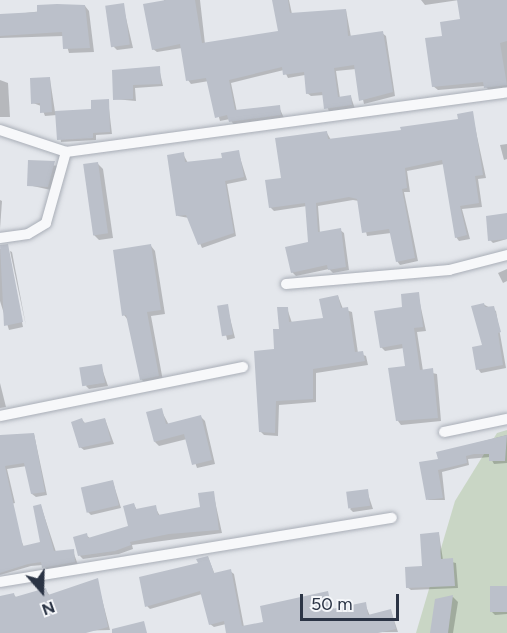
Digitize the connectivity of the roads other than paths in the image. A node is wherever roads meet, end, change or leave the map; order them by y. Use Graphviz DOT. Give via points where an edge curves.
graph roads {
  1 [pos="507,92"];
  2 [pos="0,130"];
  3 [pos="66,152"];
  4 [pos="0,238"];
  5 [pos="507,255"];
  6 [pos="286,284"];
  7 [pos="243,367"];
  8 [pos="0,416"];
  9 [pos="507,418"];
  10 [pos="444,432"];
  11 [pos="392,518"];
  12 [pos="0,582"];
  1 -- 3 [label="street"];
  2 -- 3 [label="street"];
  3 -- 4 [label="street" via="46,224 28,234"];
  5 -- 6 [label="street" via="448,270"];
  7 -- 8 [label="street"];
  9 -- 10 [label="street"];
  11 -- 12 [label="street"];
}
